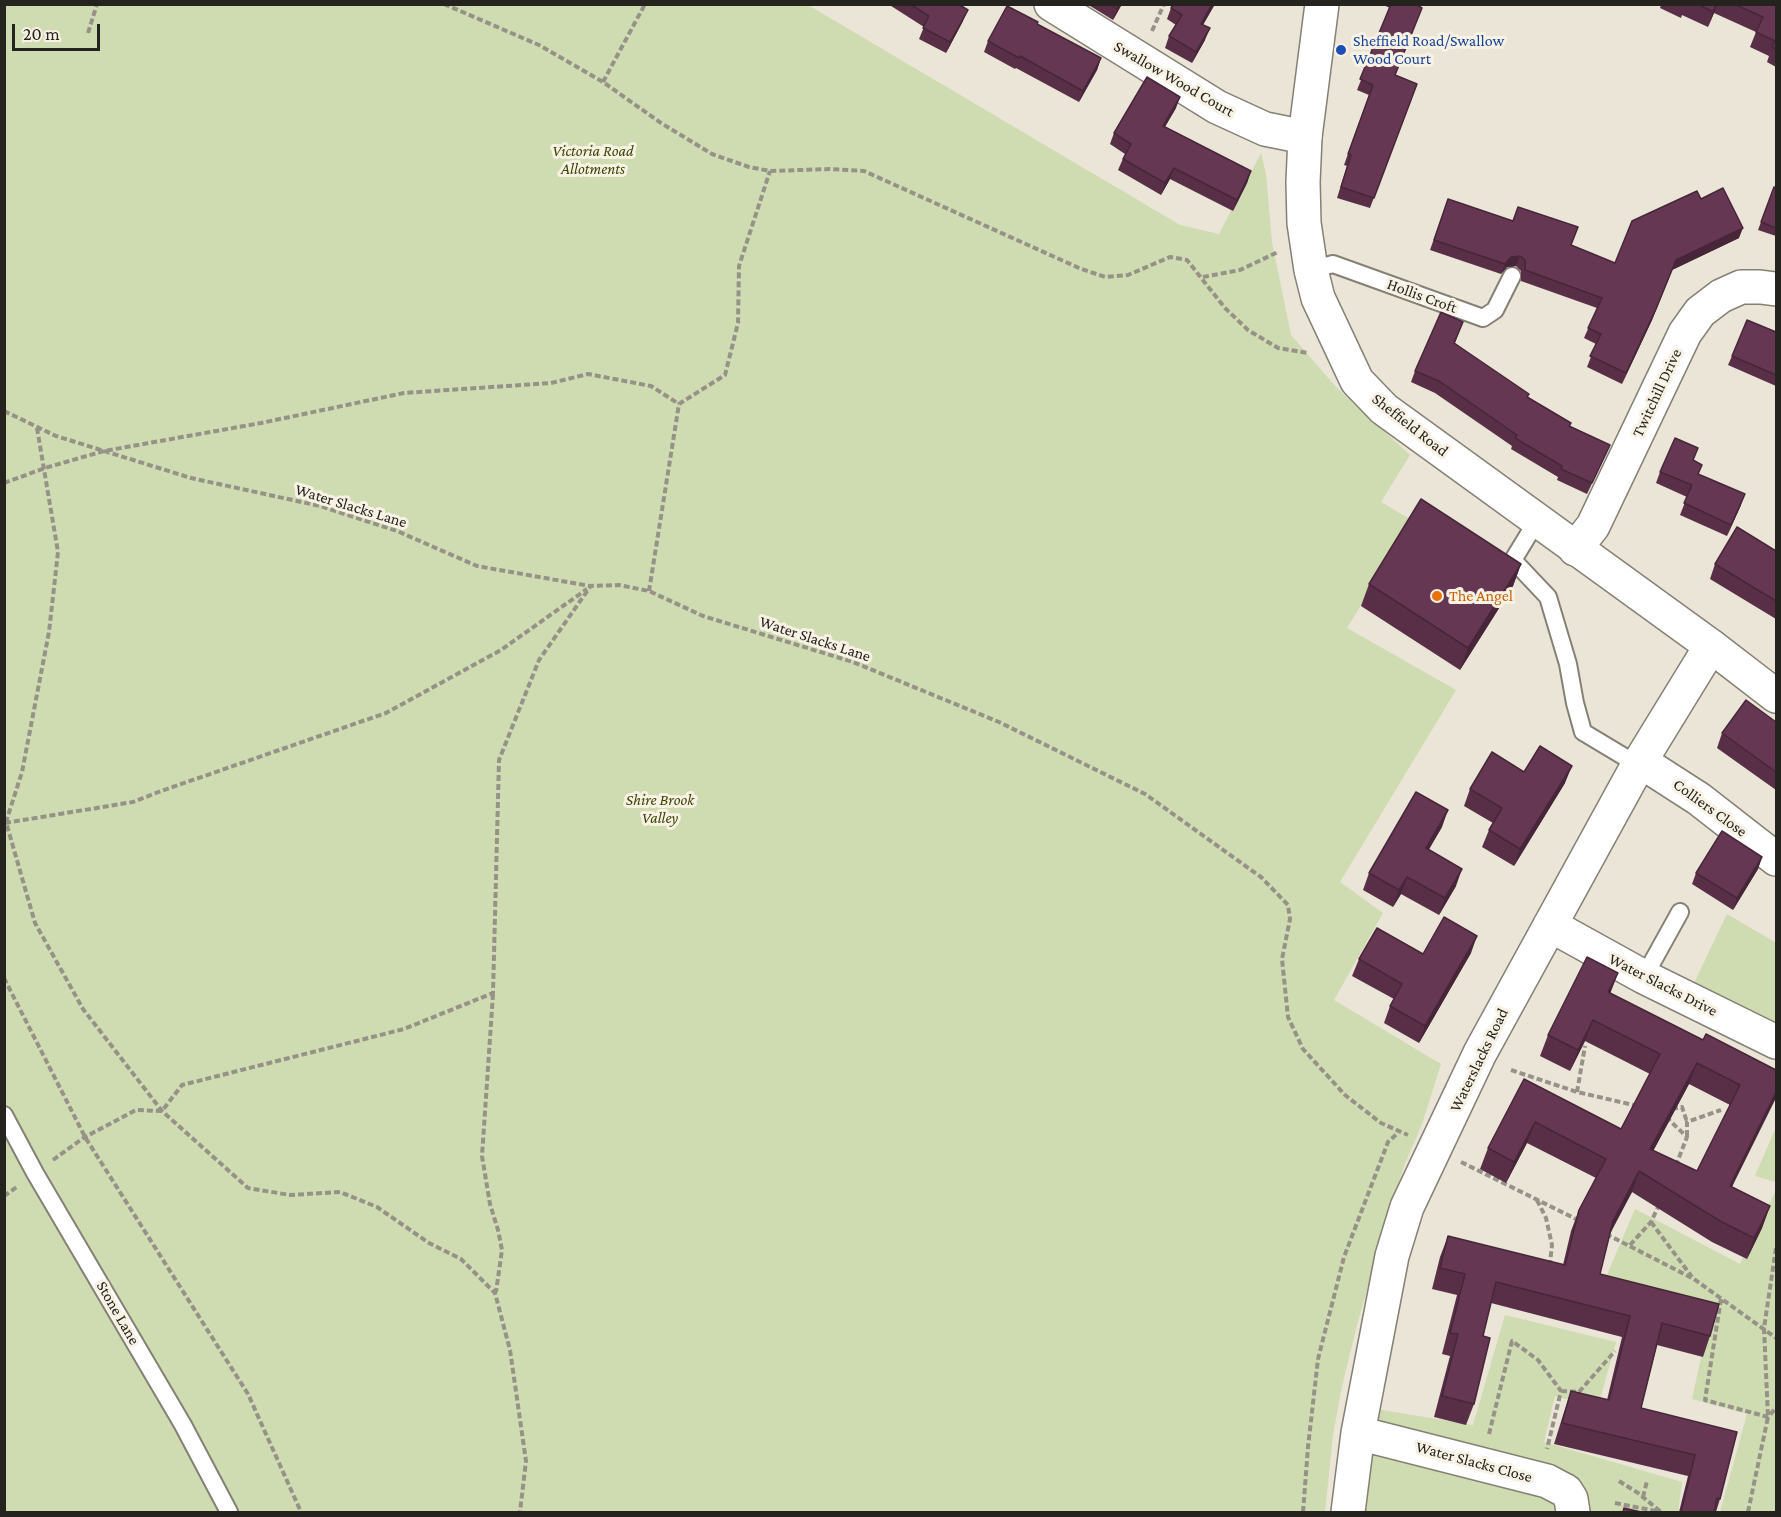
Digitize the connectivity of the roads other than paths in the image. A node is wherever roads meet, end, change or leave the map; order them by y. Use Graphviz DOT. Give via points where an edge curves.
graph roads {
  1 [pos="1051,4"];
  2 [pos="1322,4"];
  3 [pos="1305,137"];
  4 [pos="1311,270"];
  5 [pos="1512,276"];
  6 [pos="1776,289"];
  7 [pos="1538,519"];
  8 [pos="1575,549"];
  9 [pos="1711,646"];
  10 [pos="1776,696"];
  11 [pos="1639,763"];
  12 [pos="1776,859"];
  13 [pos="1680,912"];
  14 [pos="1550,925"];
  15 [pos="1644,976"];
  16 [pos="1776,1042"];
  17 [pos="4,1115"];
  18 [pos="1359,1433"];
  19 [pos="229,1512"];
  20 [pos="1348,1512"];
  21 [pos="1574,1512"];
  1 -- 3 [label="street, Swallow Wood Court" via="1217,107 1265,129"];
  2 -- 3 [label="street, Sheffield Road"];
  3 -- 4 [label="street, Sheffield Road" via="1304,223"];
  4 -- 5 [label="lane, Hollis Croft" via="1333,264 1483,318 1495,310"];
  4 -- 7 [label="street, Sheffield Road" via="1318,298 1357,381 1384,409"];
  6 -- 8 [label="street, Twitchill Drive" via="1742,287 1720,296 1700,312 1685,333 1593,526"];
  7 -- 8 [label="street, Sheffield Road"];
  7 -- 11 [label="lane" via="1513,560 1548,597 1583,732"];
  8 -- 9 [label="street, Sheffield Road"];
  9 -- 10 [label="street, Sheffield Road"];
  9 -- 11 [label="street, Waterslacks Road"];
  11 -- 12 [label="street, Colliers Close" via="1699,799"];
  11 -- 14 [label="street, Waterslacks Road"];
  13 -- 15 [label="lane"];
  14 -- 15 [label="street, Water Slacks Drive"];
  14 -- 18 [label="street, Waterslacks Road" via="1480,1053 1407,1207 1392,1256"];
  15 -- 16 [label="street, Water Slacks Drive"];
  17 -- 19 [label="lane, Stone Lane"];
  18 -- 20 [label="street, Waterslacks Road"];
  18 -- 21 [label="street, Water Slacks Close" via="1547,1481 1566,1491"];
}
